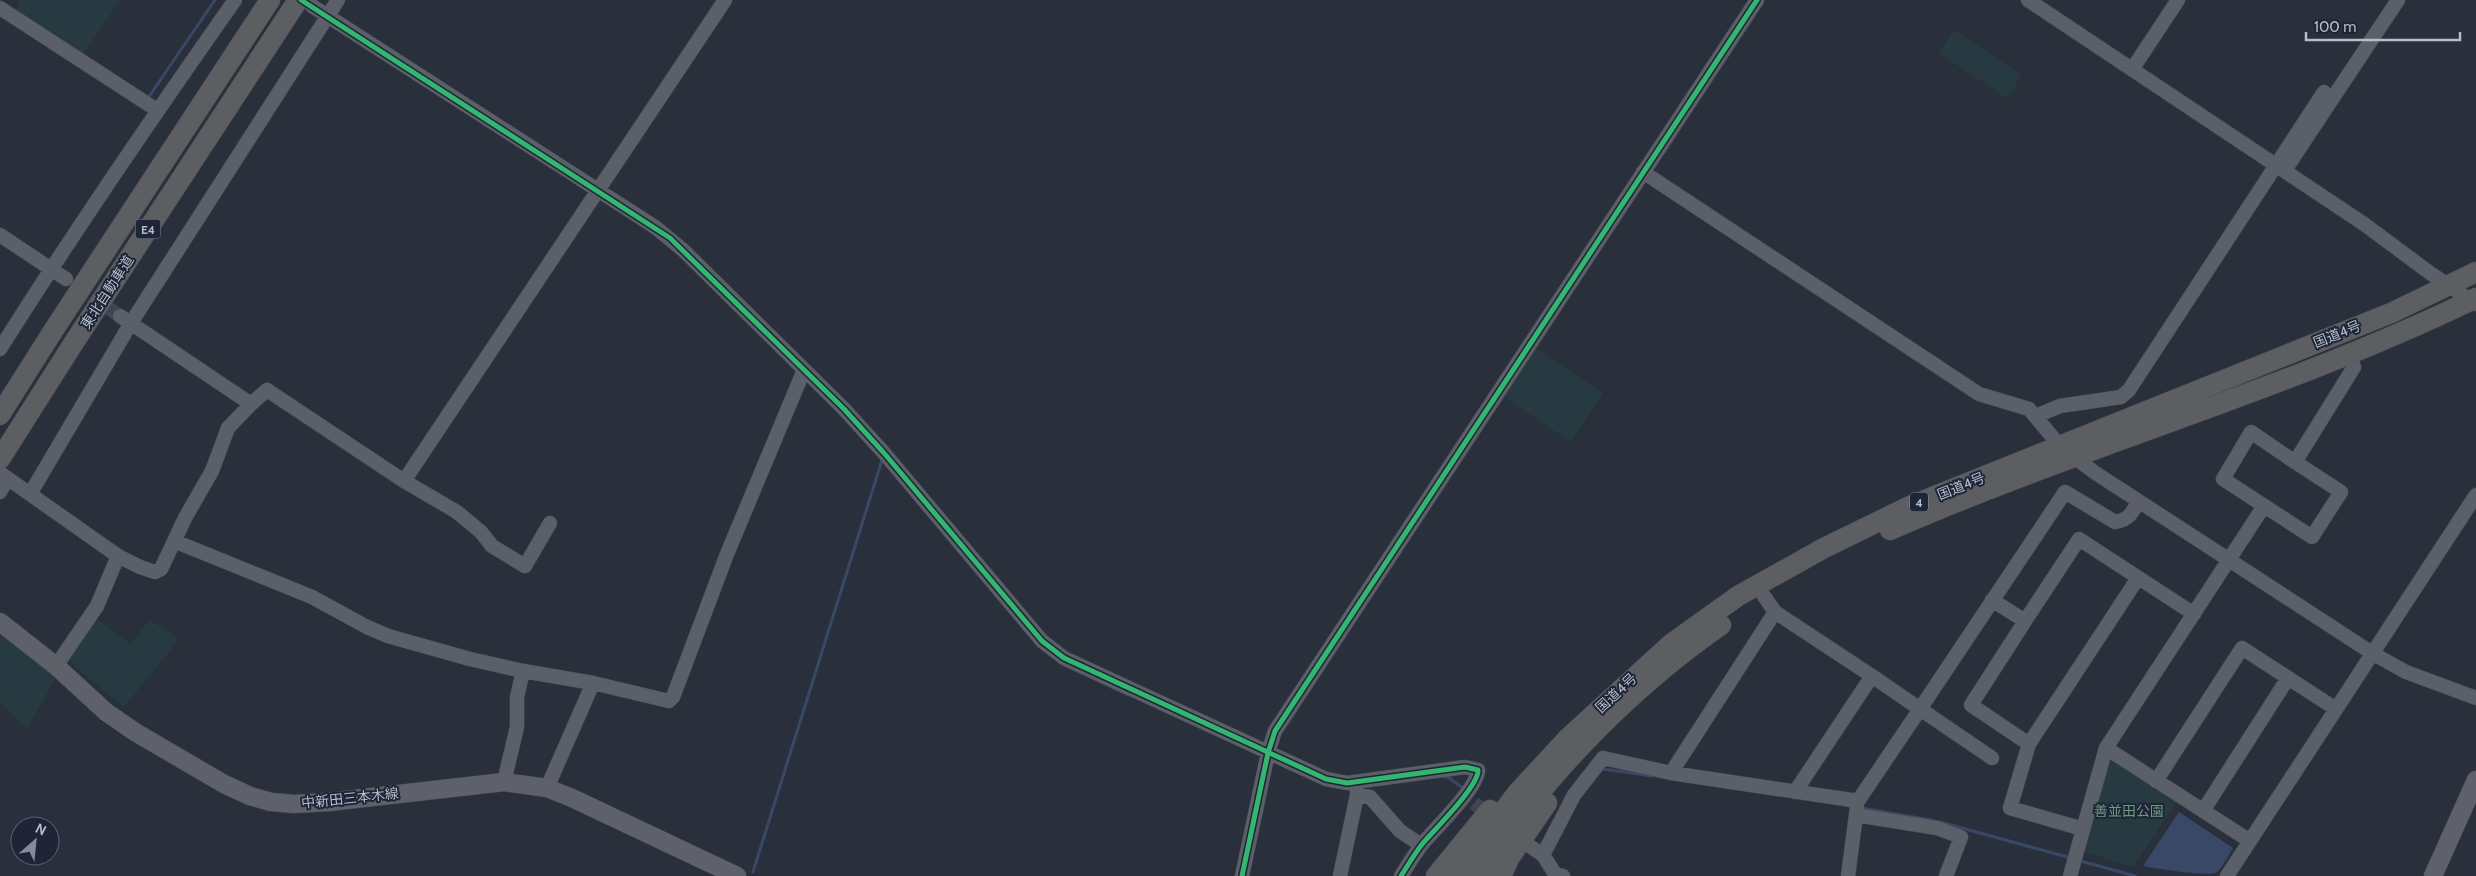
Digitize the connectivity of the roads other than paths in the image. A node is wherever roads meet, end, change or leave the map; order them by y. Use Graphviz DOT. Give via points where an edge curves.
graph roads {
  1 [pos="235,0"];
  2 [pos="270,0"];
  3 [pos="338,0"];
  4 [pos="724,0"];
  5 [pos="1757,0"];
  6 [pos="2028,0"];
  7 [pos="2178,0"];
  8 [pos="2398,0"];
  9 [pos="305,3"];
  10 [pos="0,8"];
  11 [pos="328,15"];
  12 [pos="2133,68"];
  13 [pos="2324,92"];
  14 [pos="157,110"];
  15 [pos="2281,168"];
  16 [pos="1643,172"];
  17 [pos="596,193"];
  18 [pos="0,235"];
  19 [pos="50,269"];
  20 [pos="2476,272"];
  21 [pos="66,279"];
  22 [pos="2450,286"];
  23 [pos="2475,301"];
  24 [pos="126,320"];
  25 [pos="0,349"];
  26 [pos="2349,354"];
  27 [pos="802,373"];
  28 [pos="251,404"];
  29 [pos="0,415"];
  30 [pos="2036,416"];
  31 [pos="2060,446"];
  32 [pos="2076,458"];
  33 [pos="0,460"];
  34 [pos="2295,462"];
  35 [pos="4,476"];
  36 [pos="404,481"];
  37 [pos="0,492"];
  38 [pos="30,494"];
  39 [pos="2476,495"];
  40 [pos="2138,502"];
  41 [pos="2264,506"];
  42 [pos="550,523"];
  43 [pos="174,541"];
  44 [pos="118,556"];
  45 [pos="2228,560"];
  46 [pos="2138,578"];
  47 [pos="1992,600"];
  48 [pos="1769,604"];
  49 [pos="2194,614"];
  50 [pos="2025,621"];
  51 [pos="0,622"];
  52 [pos="2372,653"];
  53 [pos="56,666"];
  54 [pos="523,671"];
  55 [pos="1872,676"];
  56 [pos="2288,678"];
  57 [pos="593,683"];
  58 [pos="1622,688"];
  59 [pos="2476,698"];
  60 [pos="1920,709"];
  61 [pos="2336,709"];
  62 [pos="1593,735"];
  63 [pos="2029,744"];
  64 [pos="2106,748"];
  65 [pos="1267,756"];
  66 [pos="1992,758"];
  67 [pos="1671,774"];
  68 [pos="2156,780"];
  69 [pos="2476,780"];
  70 [pos="504,782"];
  71 [pos="547,788"];
  72 [pos="1357,789"];
  73 [pos="1795,792"];
  74 [pos="1857,808"];
  75 [pos="2203,811"];
  76 [pos="2083,829"];
  77 [pos="2250,840"];
  78 [pos="1421,845"];
  79 [pos="1528,845"];
  80 [pos="1543,854"];
  81 [pos="2074,865"];
  82 [pos="1557,875"];
  83 [pos="737,876"];
  84 [pos="1242,876"];
  85 [pos="1340,876"];
  86 [pos="1401,876"];
  87 [pos="1436,876"];
  88 [pos="1458,876"];
  89 [pos="1479,876"];
  90 [pos="1501,876"];
  91 [pos="1848,876"];
  92 [pos="1946,876"];
  93 [pos="2226,876"];
  94 [pos="2433,876"];
  1 -- 14 [label="street"];
  2 -- 29 [label="highway, 東北自動車道 / E4"];
  3 -- 11 [label="street"];
  4 -- 17 [label="street"];
  5 -- 16 [label="street"];
  6 -- 12 [label="street"];
  7 -- 12 [label="street"];
  8 -- 15 [label="street"];
  9 -- 11 [label="street"];
  9 -- 33 [label="highway, 東北自動車道 / E4" via="78,336"];
  10 -- 14 [label="street"];
  11 -- 17 [label="street"];
  11 -- 24 [label="street"];
  12 -- 15 [label="street"];
  13 -- 15 [label="street"];
  14 -- 19 [label="street"];
  15 -- 22 [label="street"];
  15 -- 30 [label="street" via="2129,390 2121,397 2060,406"];
  16 -- 30 [label="street" via="1979,394 2019,405"];
  16 -- 65 [label="street" via="1275,731"];
  17 -- 27 [label="street" via="655,227 683,250"];
  17 -- 36 [label="street"];
  18 -- 19 [label="street"];
  19 -- 21 [label="street"];
  19 -- 25 [label="street"];
  20 -- 22 [label="highway, 国道4号 / 4"];
  22 -- 23 [label="street"];
  22 -- 31 [label="highway, 国道4号 / 4"];
  23 -- 26 [label="highway, 国道4号 / 4"];
  24 -- 28 [label="street"];
  24 -- 38 [label="street"];
  26 -- 32 [label="highway, 国道4号 / 4"];
  26 -- 34 [label="street" via="2354,367"];
  27 -- 57 [label="street" via="727,554 673,697 662,701"];
  27 -- 65 [label="street" via="884,452 972,560 1050,648 1079,666"];
  28 -- 36 [label="street" via="267,390"];
  28 -- 43 [label="street" via="228,428 212,471"];
  30 -- 31 [label="street"];
  31 -- 32 [label="street"];
  31 -- 58 [label="highway, 国道4号 / 4" via="1910,506 1784,570 1738,596 1671,644"];
  32 -- 40 [label="street"];
  32 -- 48 [label="highway, 国道4号 / 4" via="1886,532 1832,558"];
  34 -- 41 [label="street" via="2251,432 2223,479"];
  34 -- 41 [label="street" via="2341,492 2312,537"];
  35 -- 37 [label="street"];
  35 -- 38 [label="street"];
  36 -- 42 [label="street" via="457,512 492,546 525,566"];
  38 -- 44 [label="street"];
  39 -- 52 [label="street"];
  40 -- 45 [label="street"];
  40 -- 47 [label="street" via="2130,517 2115,522 2065,492"];
  41 -- 45 [label="street"];
  43 -- 44 [label="street" via="161,569 155,572"];
  43 -- 54 [label="street" via="312,597 388,636"];
  44 -- 53 [label="street" via="97,606"];
  45 -- 49 [label="street"];
  45 -- 52 [label="street"];
  46 -- 49 [label="street"];
  46 -- 50 [label="street" via="2079,539"];
  46 -- 63 [label="street"];
  47 -- 50 [label="street"];
  47 -- 60 [label="street"];
  48 -- 55 [label="street"];
  48 -- 62 [label="highway, 国道4号 / 4" via="1710,632"];
  48 -- 67 [label="street"];
  49 -- 64 [label="street"];
  50 -- 63 [label="street" via="1970,705"];
  51 -- 53 [label="main road, 中新田三本木線"];
  52 -- 59 [label="street" via="2423,679"];
  52 -- 61 [label="street"];
  53 -- 70 [label="main road, 中新田三本木線" via="106,712 135,732 224,784 271,802 329,802"];
  54 -- 57 [label="street"];
  54 -- 70 [label="street" via="517,698 517,726"];
  55 -- 60 [label="street"];
  55 -- 73 [label="street"];
  56 -- 61 [label="street"];
  56 -- 68 [label="street" via="2242,648"];
  56 -- 75 [label="street"];
  57 -- 71 [label="street"];
  58 -- 87 [label="highway" via="1562,734 1472,830"];
  58 -- 88 [label="highway, 国道4号 / 4" via="1568,738 1517,793"];
  60 -- 66 [label="street"];
  60 -- 74 [label="street"];
  61 -- 77 [label="street"];
  62 -- 89 [label="highway, 国道4号 / 4" via="1529,805"];
  62 -- 90 [label="highway" via="1515,849"];
  63 -- 76 [label="street" via="2010,808"];
  64 -- 68 [label="street"];
  64 -- 76 [label="street"];
  65 -- 72 [label="street"];
  65 -- 84 [label="street"];
  67 -- 73 [label="street"];
  67 -- 80 [label="street" via="1603,758 1574,795"];
  68 -- 75 [label="street"];
  69 -- 94 [label="main road"];
  70 -- 71 [label="main road, 中新田三本木線"];
  71 -- 83 [label="main road, 中新田三本木線"];
  72 -- 78 [label="street" via="1370,797 1400,831"];
  72 -- 78 [label="street" via="1441,769 1473,767 1478,770 1470,800"];
  72 -- 85 [label="street"];
  73 -- 74 [label="street"];
  74 -- 91 [label="street"];
  74 -- 92 [label="street" via="1961,837"];
  75 -- 77 [label="street"];
  76 -- 81 [label="street"];
  77 -- 93 [label="street"];
  78 -- 86 [label="street"];
  79 -- 80 [label="street"];
  80 -- 82 [label="street"];
}
